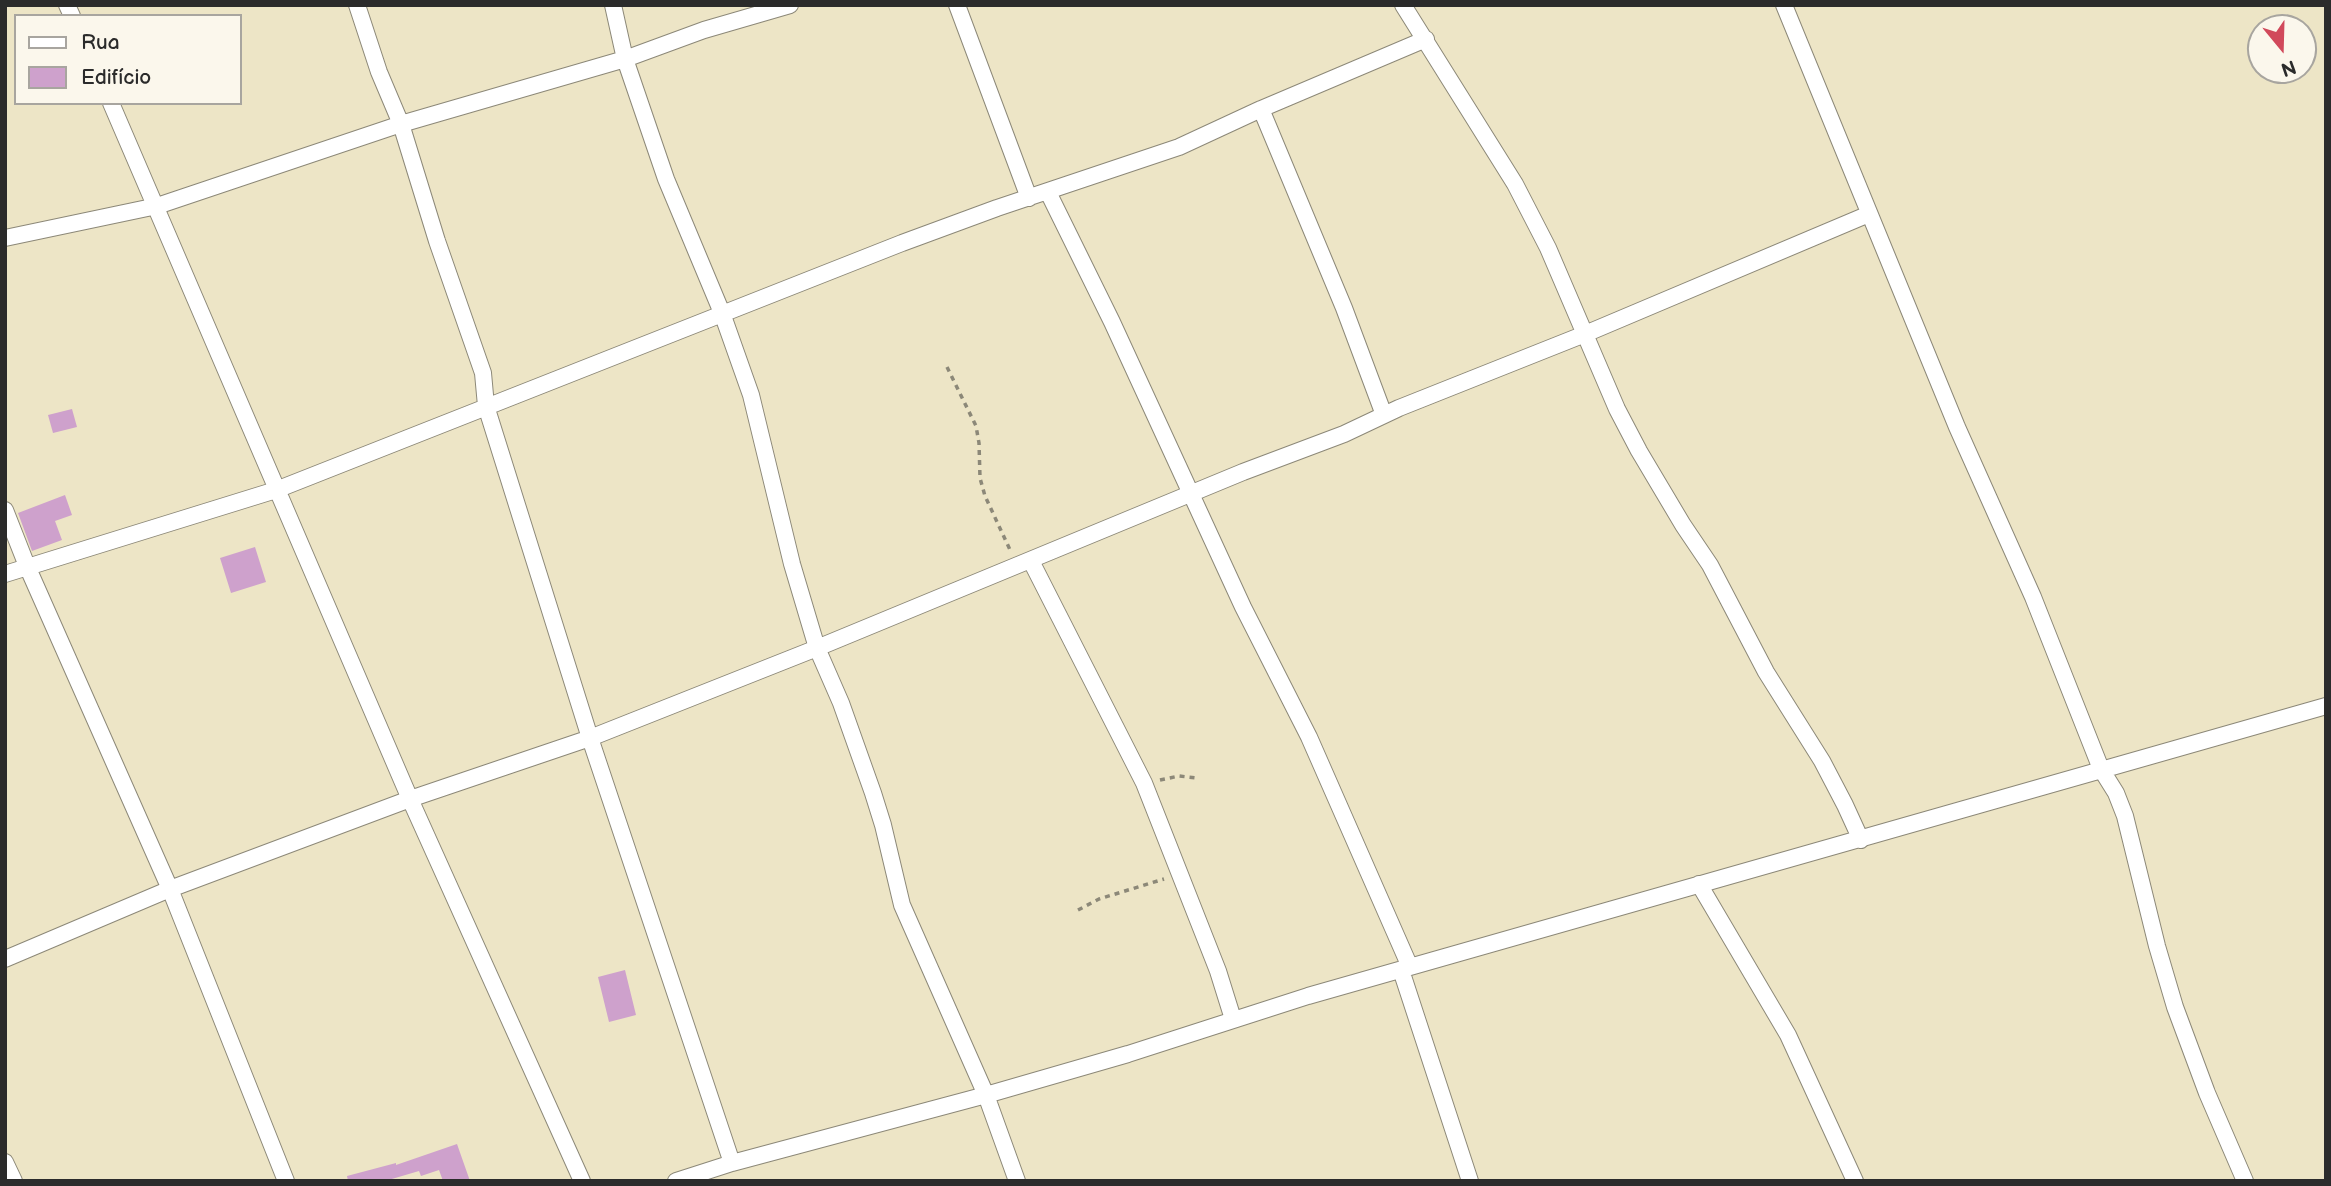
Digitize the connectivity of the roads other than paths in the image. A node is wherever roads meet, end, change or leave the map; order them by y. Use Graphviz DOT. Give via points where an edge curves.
graph roads {
  1 [pos="357,5"];
  2 [pos="613,5"];
  3 [pos="790,5"];
  4 [pos="957,5"];
  5 [pos="1403,5"];
  6 [pos="1784,5"];
  7 [pos="1426,39"];
  8 [pos="625,59"];
  9 [pos="112,105"];
  10 [pos="1261,109"];
  11 [pos="401,124"];
  12 [pos="1048,192"];
  13 [pos="1029,198"];
  14 [pos="157,206"];
  15 [pos="1869,214"];
  16 [pos="5,238"];
  17 [pos="722,313"];
  18 [pos="1585,334"];
  19 [pos="486,406"];
  20 [pos="1384,415"];
  21 [pos="276,490"];
  22 [pos="1192,494"];
  23 [pos="5,510"];
  24 [pos="1025,564"];
  25 [pos="27,566"];
  26 [pos="5,574"];
  27 [pos="817,648"];
  28 [pos="2326,706"];
  29 [pos="590,738"];
  30 [pos="2101,769"];
  31 [pos="410,799"];
  32 [pos="1861,840"];
  33 [pos="1699,884"];
  34 [pos="170,889"];
  35 [pos="5,959"];
  36 [pos="1406,969"];
  37 [pos="1233,1019"];
  38 [pos="986,1095"];
  39 [pos="5,1162"];
  40 [pos="733,1163"];
  41 [pos="14,1181"];
  42 [pos="286,1181"];
  43 [pos="582,1181"];
  44 [pos="676,1181"];
  45 [pos="1017,1181"];
  46 [pos="1470,1181"];
  47 [pos="1855,1181"];
  48 [pos="2245,1181"];
  1 -- 11 [label="street"];
  2 -- 8 [label="street"];
  3 -- 8 [label="street"];
  4 -- 13 [label="street"];
  5 -- 7 [label="street"];
  6 -- 15 [label="street"];
  7 -- 10 [label="street"];
  7 -- 18 [label="street" via="1514,184"];
  8 -- 11 [label="street"];
  8 -- 17 [label="street" via="666,179"];
  9 -- 14 [label="street"];
  10 -- 12 [label="street" via="1180,148"];
  10 -- 20 [label="street"];
  11 -- 14 [label="street"];
  11 -- 19 [label="street" via="483,373"];
  12 -- 13 [label="street"];
  12 -- 22 [label="street"];
  13 -- 17 [label="street"];
  14 -- 16 [label="street"];
  14 -- 21 [label="street"];
  15 -- 18 [label="street"];
  15 -- 30 [label="street" via="2033,597"];
  17 -- 19 [label="street"];
  17 -- 27 [label="street" via="751,395"];
  18 -- 20 [label="street"];
  18 -- 32 [label="street" via="1639,451 1822,761"];
  19 -- 21 [label="street"];
  19 -- 29 [label="street"];
  20 -- 22 [label="street"];
  21 -- 25 [label="street"];
  21 -- 31 [label="street"];
  22 -- 24 [label="street"];
  22 -- 36 [label="street" via="1309,737"];
  23 -- 25 [label="street"];
  24 -- 27 [label="street"];
  24 -- 37 [label="street" via="1144,783 1219,971"];
  25 -- 26 [label="street"];
  25 -- 34 [label="street"];
  27 -- 29 [label="street"];
  27 -- 38 [label="street" via="877,803 902,905"];
  28 -- 30 [label="street"];
  29 -- 31 [label="street"];
  29 -- 40 [label="street"];
  30 -- 32 [label="street"];
  30 -- 48 [label="street" via="2125,816 2175,1007"];
  31 -- 34 [label="street"];
  31 -- 43 [label="street"];
  32 -- 33 [label="street"];
  33 -- 36 [label="street"];
  33 -- 47 [label="street" via="1788,1035"];
  34 -- 35 [label="street"];
  34 -- 42 [label="street"];
  36 -- 37 [label="street"];
  36 -- 46 [label="street"];
  37 -- 38 [label="street"];
  38 -- 40 [label="street"];
  38 -- 45 [label="street"];
  39 -- 41 [label="street"];
  40 -- 44 [label="street"];
}
